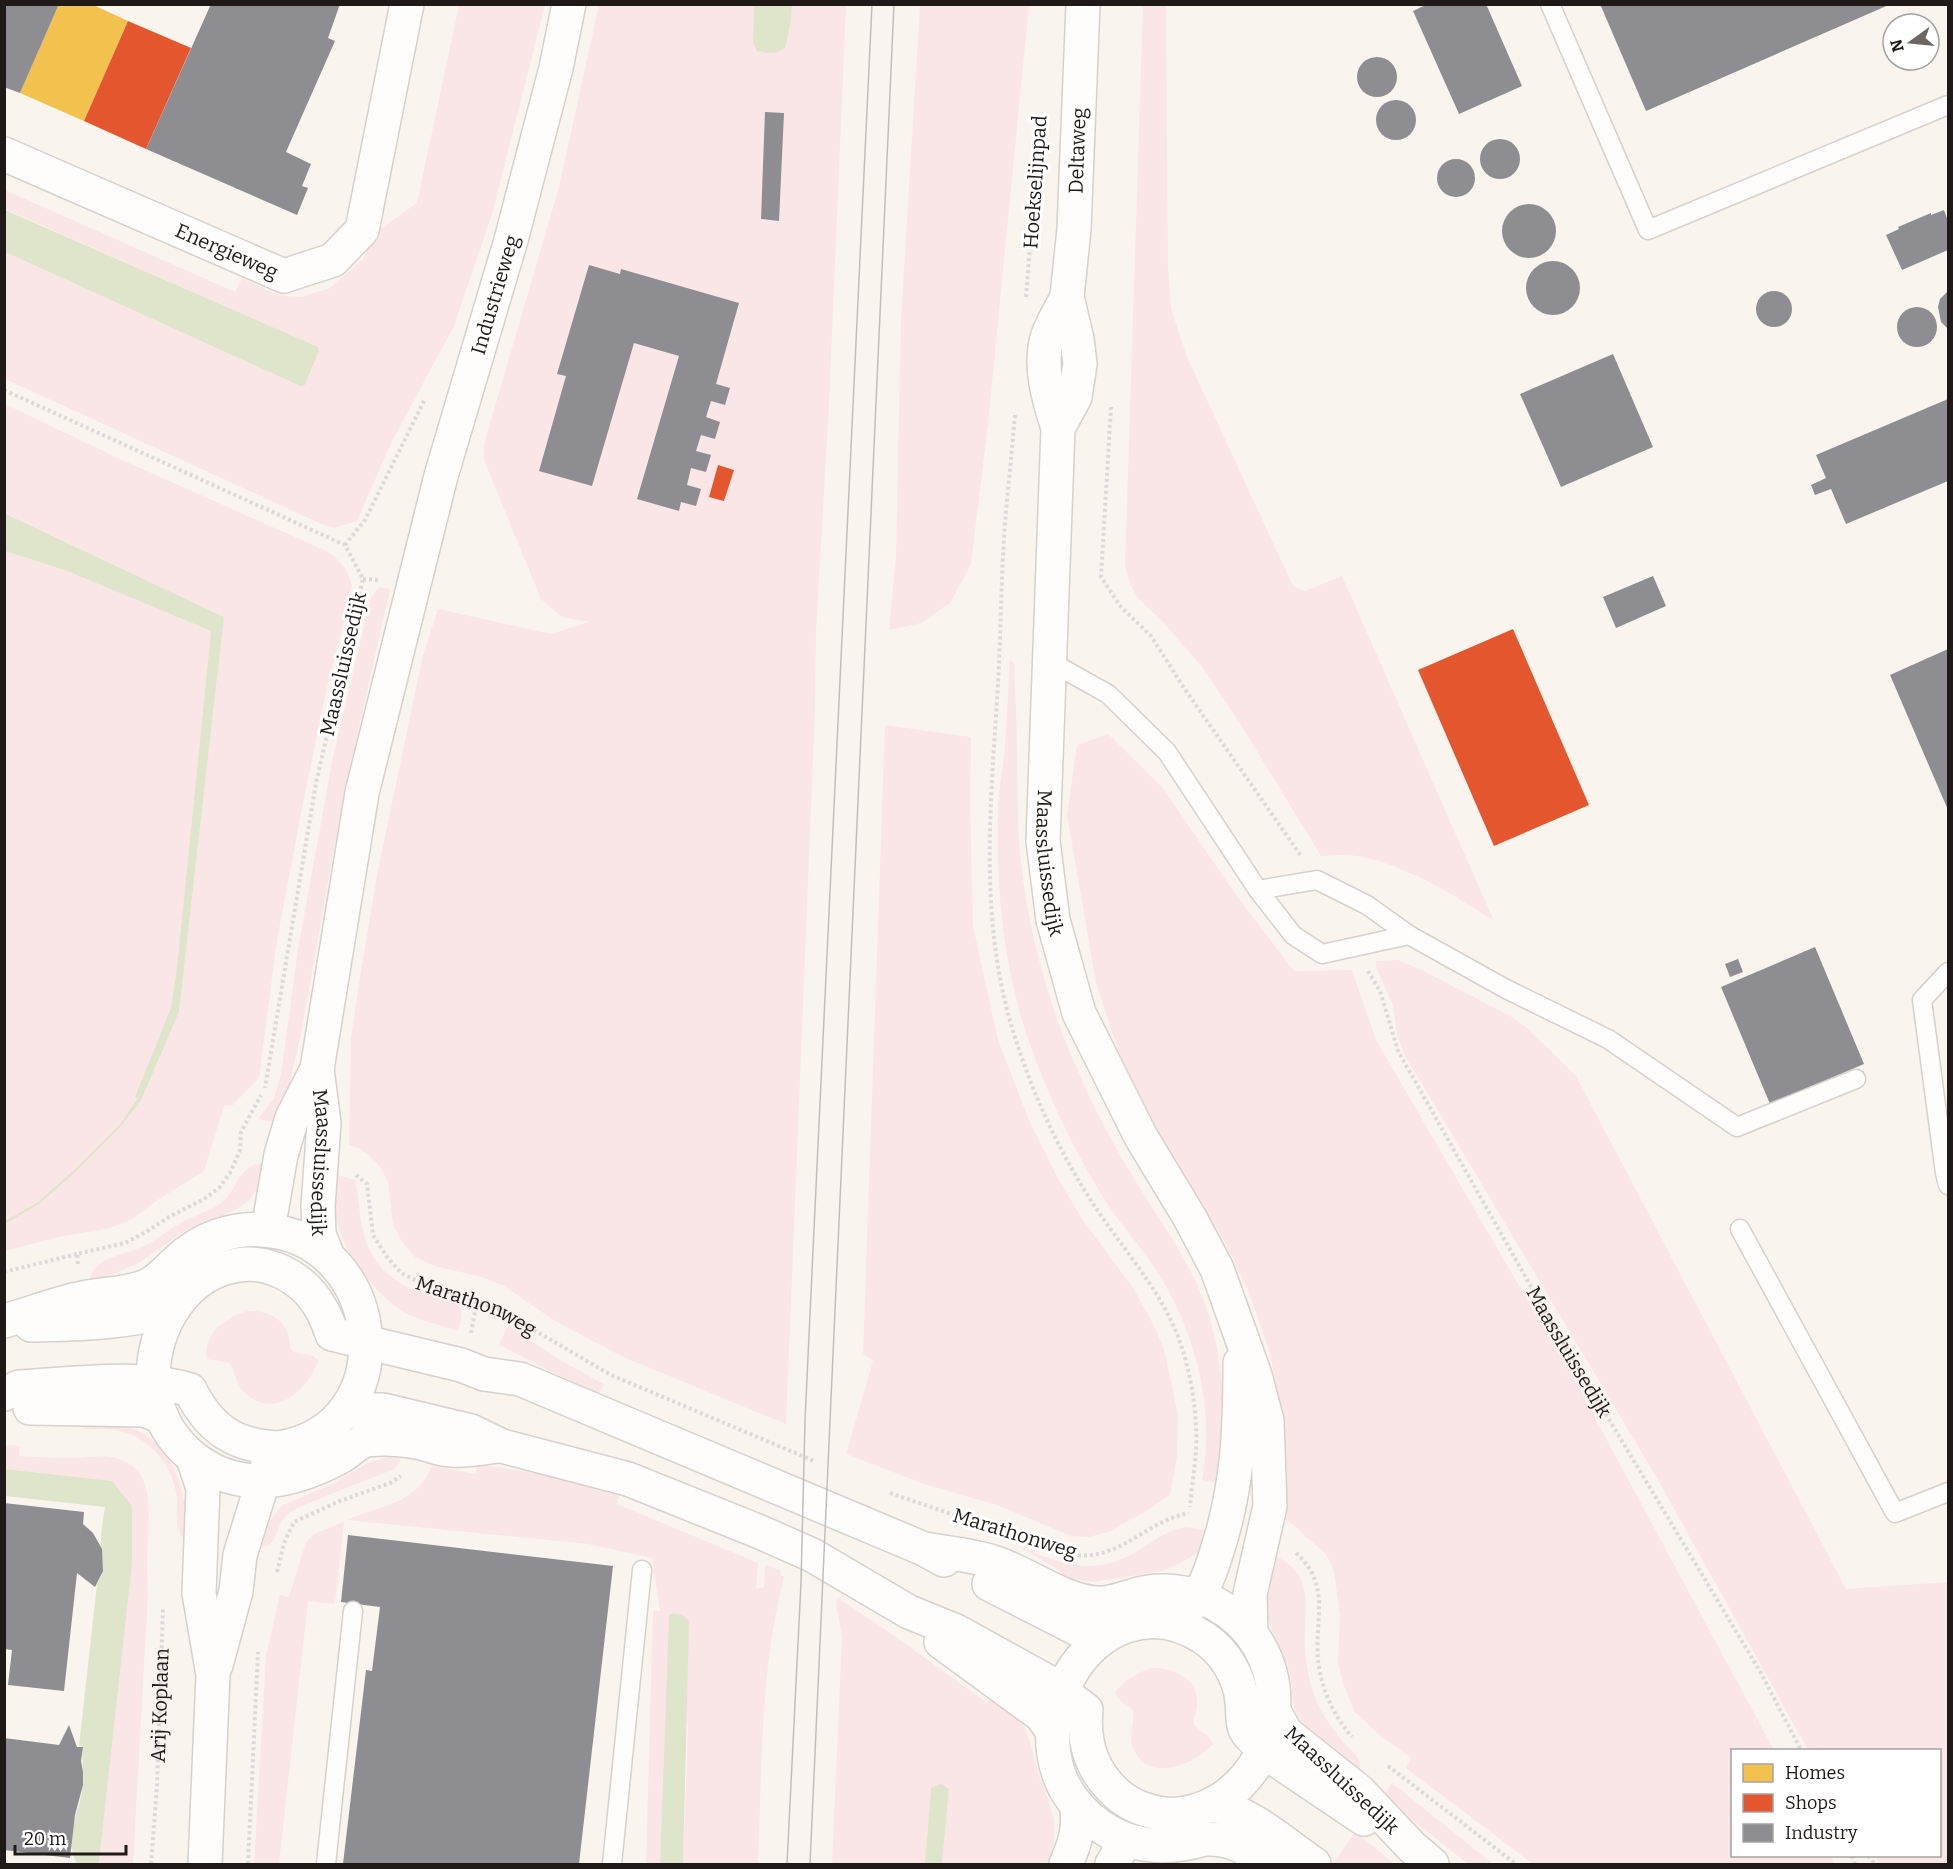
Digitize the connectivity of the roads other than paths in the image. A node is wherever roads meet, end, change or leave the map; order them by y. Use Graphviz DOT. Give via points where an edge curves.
graph roads {
  1 [pos="407,4"];
  2 [pos="569,4"];
  3 [pos="1083,4"];
  4 [pos="1550,4"];
  5 [pos="1948,105"];
  6 [pos="4,154"];
  7 [pos="414,584"];
  8 [pos="1049,660"];
  9 [pos="1258,890"];
  10 [pos="1409,935"];
  11 [pos="1948,972"];
  12 [pos="316,1069"];
  13 [pos="1856,1079"];
  14 [pos="1948,1185"];
  15 [pos="1740,1229"];
  16 [pos="265,1230"];
  17 [pos="328,1257"];
  18 [pos="245,1264"];
  19 [pos="360,1305"];
  20 [pos="172,1310"];
  21 [pos="4,1323"];
  22 [pos="1240,1337"];
  23 [pos="366,1341"];
  24 [pos="520,1379"];
  25 [pos="154,1383"];
  26 [pos="4,1394"];
  27 [pos="4,1403"];
  28 [pos="344,1413"];
  29 [pos="162,1417"];
  30 [pos="502,1446"];
  31 [pos="279,1448"];
  32 [pos="194,1458"];
  33 [pos="263,1481"];
  34 [pos="1948,1492"];
  35 [pos="924,1549"];
  36 [pos="642,1570"];
  37 [pos="1198,1596"];
  38 [pos="353,1611"];
  39 [pos="909,1612"];
  40 [pos="1164,1623"];
  41 [pos="1251,1633"];
  42 [pos="1103,1636"];
  43 [pos="213,1675"];
  44 [pos="1062,1692"];
  45 [pos="1274,1711"];
  46 [pos="1052,1730"];
  47 [pos="1264,1749"];
  48 [pos="1077,1804"];
  49 [pos="1212,1805"];
  50 [pos="1155,1812"];
  51 [pos="1119,1852"];
  52 [pos="1422,1856"];
  53 [pos="205,1864"];
  54 [pos="326,1864"];
  55 [pos="612,1864"];
  56 [pos="1065,1864"];
  57 [pos="1268,1864"];
  58 [pos="1314,1864"];
  1 -- 6 [label="main road, Energieweg" via="362,230 333,260 284,276"];
  2 -- 7 [label="main road, Industrieweg" via="511,240 441,476"];
  3 -- 8 [label="main road, Deltaweg" via="1074,229 1067,297 1048,337 1045,361 1047,394 1058,428"];
  4 -- 5 [label="lane" via="1648,230"];
  7 -- 12 [label="main road, Maassluissedijk" via="362,793"];
  8 -- 9 [label="lane" via="1108,694 1167,752"];
  8 -- 22 [label="main road, Maassluissedijk" via="1043,841 1053,920 1079,1013 1141,1137 1217,1269"];
  9 -- 10 [label="lane" via="1317,880 1367,905"];
  9 -- 10 [label="lane" via="1293,935 1322,954"];
  10 -- 13 [label="lane" via="1608,1039 1737,1127"];
  11 -- 14 [label="lane" via="1922,1000"];
  12 -- 16 [label="main road, Maassluissedijk" via="292,1118"];
  12 -- 17 [label="main road, Maassluissedijk" via="324,1123 319,1234"];
  15 -- 34 [label="lane" via="1894,1513"];
  16 -- 17 [label="main road" via="299,1239"];
  16 -- 18 [label="main road, Maassluissedijk"];
  16 -- 21 [label="main road" via="209,1239 191,1248 156,1281 142,1288 80,1298"];
  17 -- 19 [label="main road" via="347,1279"];
  18 -- 20 [label="main road" via="213,1272 196,1282"];
  18 -- 23 [label="main road" via="259,1264 303,1284 326,1315 332,1334"];
  19 -- 23 [label="main road"];
  19 -- 24 [label="main road, Marathonweg" via="383,1322 490,1355"];
  20 -- 21 [label="main road" via="149,1317 82,1324"];
  20 -- 25 [label="main road" via="158,1346"];
  22 -- 37 [label="main road, Maassluissedijk" via="1240,1433 1233,1495 1208,1581"];
  22 -- 41 [label="main road, Maassluissedijk" via="1267,1421 1270,1506 1250,1594"];
  23 -- 24 [label="main road, Marathonweg" via="484,1374"];
  23 -- 28 [label="main road" via="362,1379"];
  24 -- 35 [label="main road, Marathonweg"];
  25 -- 26 [label="main road" via="19,1387"];
  25 -- 29 [label="main road"];
  25 -- 31 [label="main road" via="190,1390 210,1422 234,1438 260,1447"];
  27 -- 29 [label="main road" via="25,1408 146,1410"];
  28 -- 30 [label="main road" via="383,1410 471,1431"];
  28 -- 31 [label="main road" via="316,1438"];
  29 -- 32 [label="main road" via="175,1440"];
  30 -- 33 [label="main road" via="451,1450 416,1442 364,1441 306,1473"];
  30 -- 39 [label="main road" via="628,1479 760,1532 812,1555"];
  31 -- 33 [label="main road"];
  32 -- 33 [label="main road" via="227,1475"];
  32 -- 43 [label="main road" via="203,1488 199,1593"];
  33 -- 43 [label="main road" via="240,1555 236,1592"];
  35 -- 37 [label="main road, Marathonweg" via="995,1562 1076,1599 1096,1603 1159,1591"];
  35 -- 42 [label="main road, Marathonweg" via="1076,1629"];
  36 -- 55 [label="lane"];
  37 -- 40 [label="main road, Maassluissedijk" via="1180,1616"];
  37 -- 41 [label="main road" via="1227,1611"];
  38 -- 54 [label="lane"];
  39 -- 44 [label="main road" via="956,1631"];
  39 -- 46 [label="main road" via="948,1648 1041,1716"];
  40 -- 42 [label="main road" via="1135,1624"];
  40 -- 47 [label="main road" via="1205,1638 1226,1659 1239,1686 1245,1730"];
  41 -- 45 [label="main road" via="1272,1677"];
  42 -- 44 [label="main road" via="1085,1654"];
  43 -- 53 [label="main road"];
  44 -- 46 [label="main road"];
  44 -- 50 [label="main road" via="1086,1710 1090,1755 1104,1781 1127,1801"];
  45 -- 47 [label="main road"];
  45 -- 52 [label="main road, Maassluissedijk" via="1286,1733 1359,1791"];
  46 -- 48 [label="main road" via="1054,1761"];
  47 -- 49 [label="main road" via="1244,1780"];
  47 -- 52 [label="main road, Maassluissedijk"];
  48 -- 51 [label="main road"];
  48 -- 56 [label="main road" via="1077,1839"];
  49 -- 50 [label="main road" via="1185,1813"];
  49 -- 58 [label="main road" via="1243,1815"];
  50 -- 51 [label="main road"];
  51 -- 57 [label="main road" via="1204,1839 1228,1840"];
}
